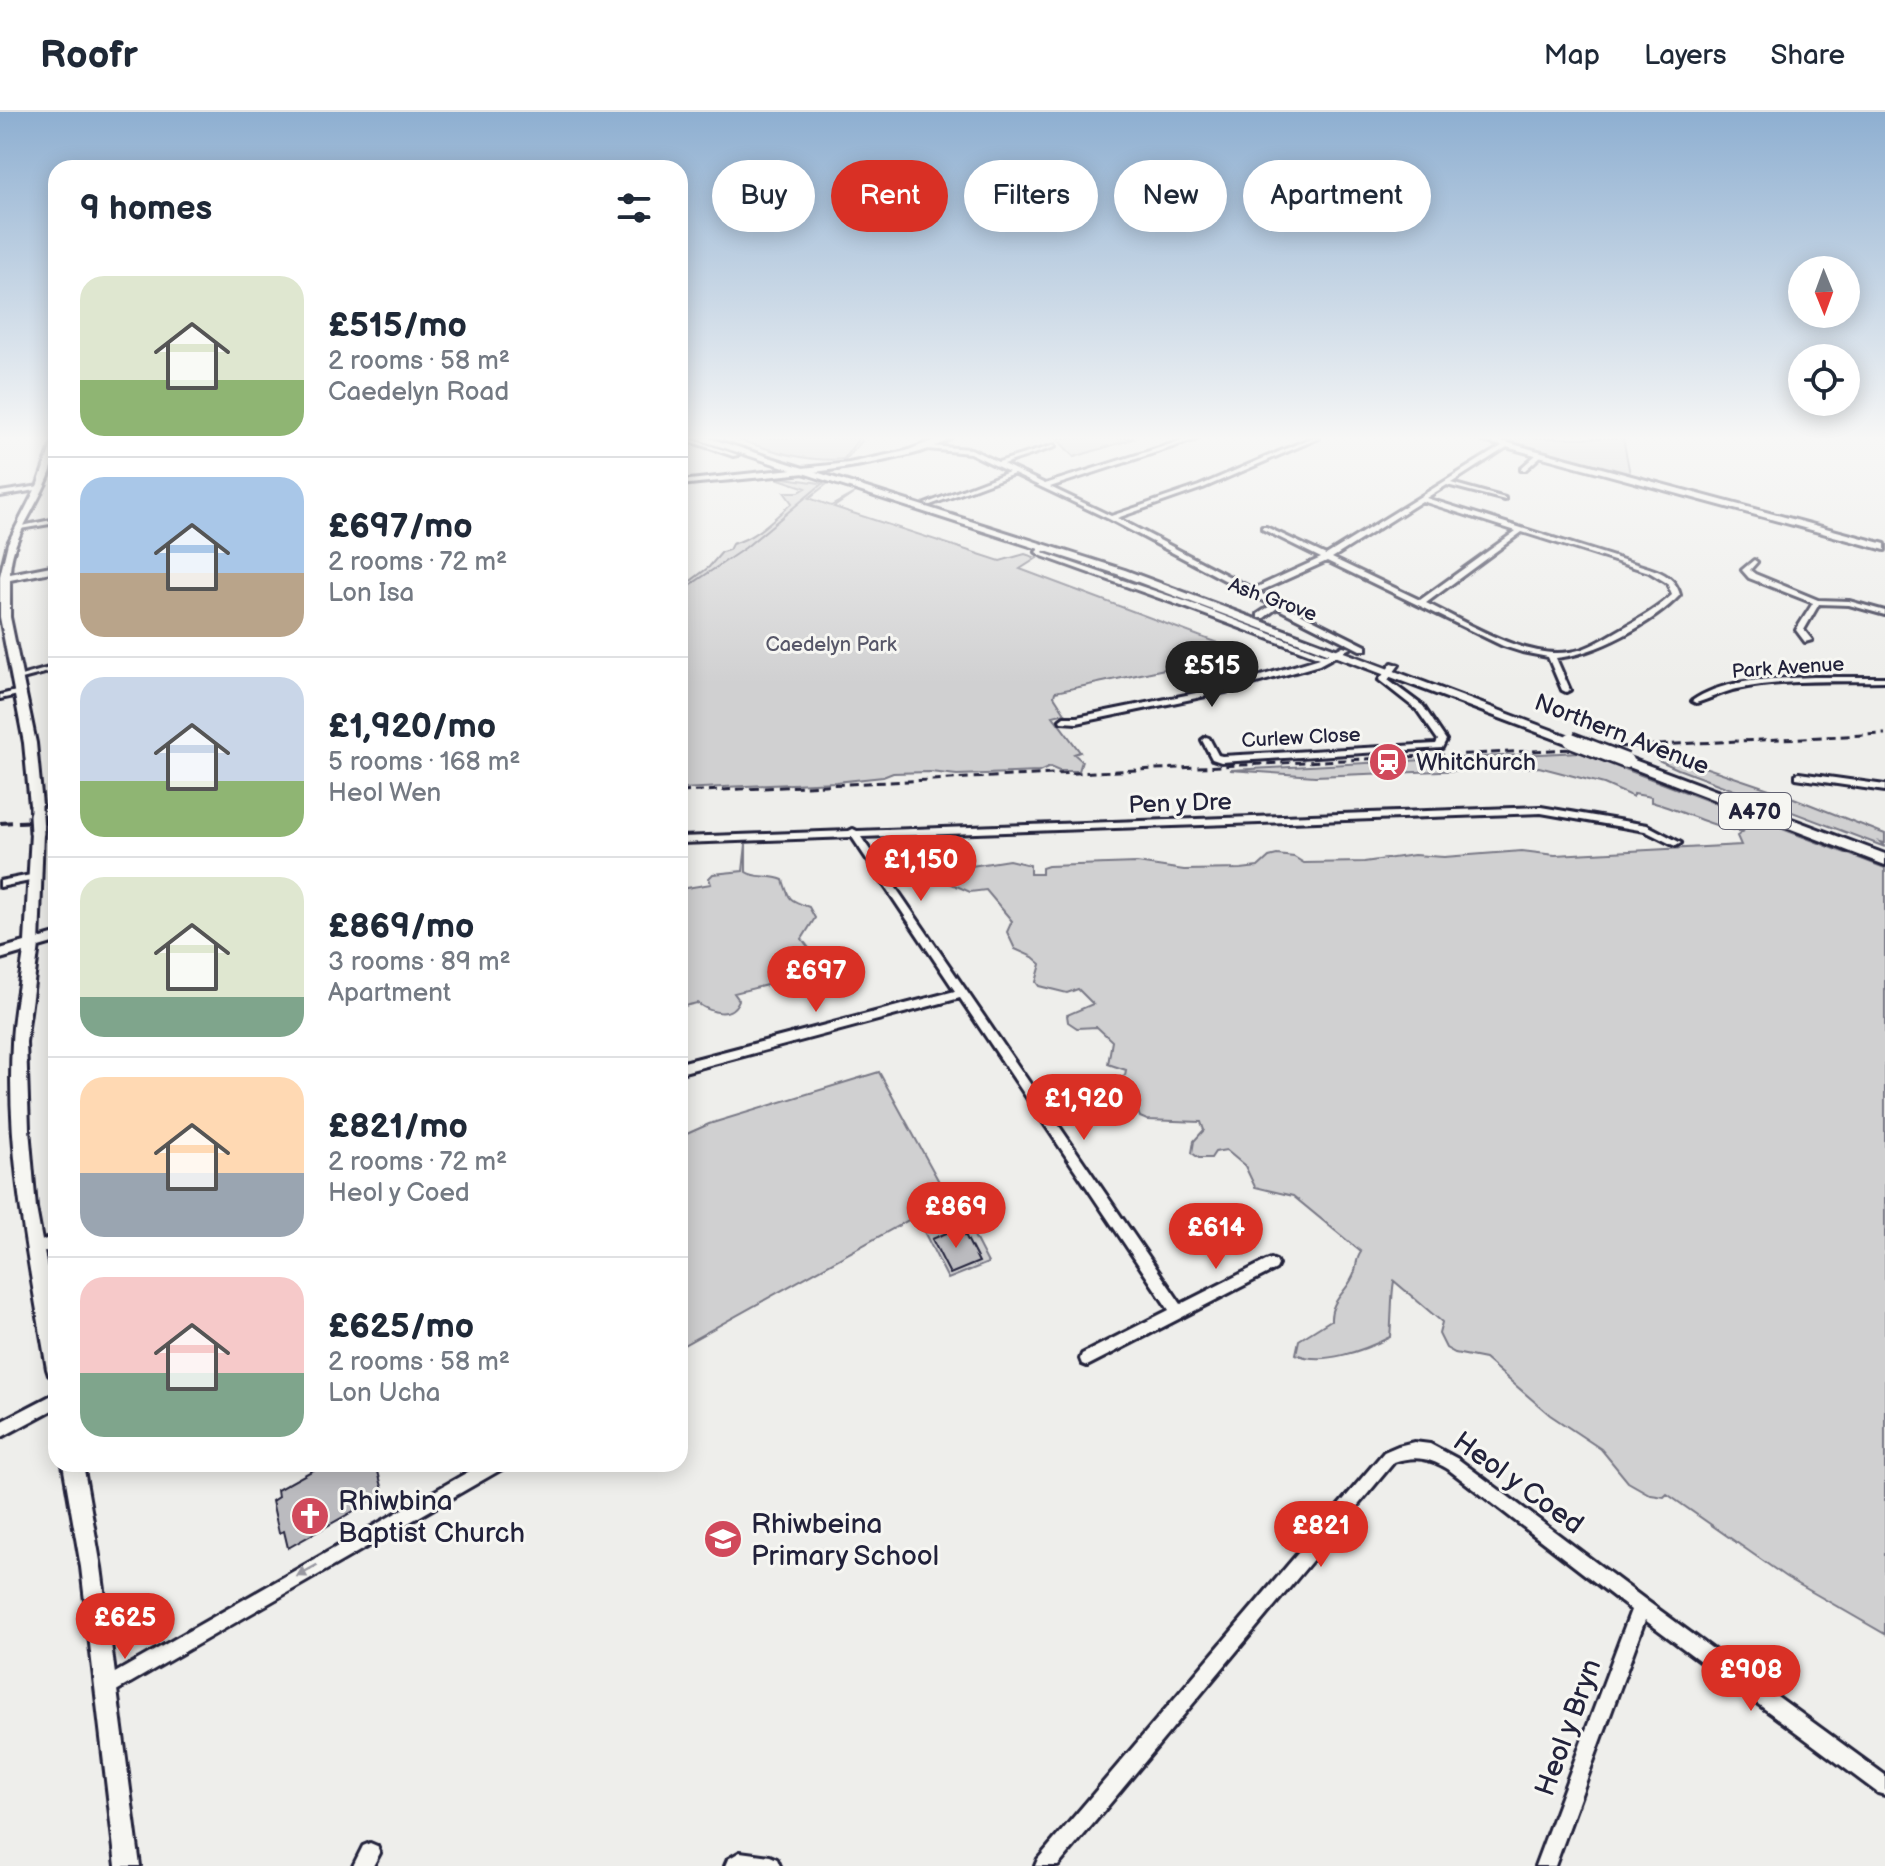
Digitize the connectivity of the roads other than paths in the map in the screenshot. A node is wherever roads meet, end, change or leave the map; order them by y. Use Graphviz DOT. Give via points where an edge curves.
graph roads {
  1 [pos="24,520"];
  2 [pos="961,520"];
  3 [pos="977,520"];
  4 [pos="1115,520"];
  5 [pos="1388,520"];
  6 [pos="1488,520"];
  7 [pos="1783,520"];
  8 [pos="48,522"];
  9 [pos="20,527"];
  10 [pos="1264,528"];
  11 [pos="1521,530"];
  12 [pos="1885,547"];
  13 [pos="1327,558"];
  14 [pos="1754,562"];
  15 [pos="48,570"];
  16 [pos="3,578"];
  17 [pos="1253,592"];
  18 [pos="1817,602"];
  19 [pos="1273,603"];
  20 [pos="1421,603"];
  21 [pos="1885,613"];
  22 [pos="1261,616"];
  23 [pos="1808,640"];
  24 [pos="1363,648"];
  25 [pos="1337,653"];
  26 [pos="1551,655"];
  27 [pos="1391,668"];
  28 [pos="48,670"];
  29 [pos="18,678"];
  30 [pos="1885,679"];
  31 [pos="1566,690"];
  32 [pos="20,692"];
  33 [pos="0,697"];
  34 [pos="1696,701"];
  35 [pos="1064,720"];
  36 [pos="1206,740"];
  37 [pos="1799,776"];
  38 [pos="1885,788"];
  39 [pos="853,832"];
  40 [pos="688,840"];
  41 [pos="1676,843"];
  42 [pos="1885,849"];
  43 [pos="1885,860"];
  44 [pos="36,877"];
  45 [pos="0,884"];
  46 [pos="48,940"];
  47 [pos="32,945"];
  48 [pos="0,954"];
  49 [pos="961,994"];
  50 [pos="688,1066"];
  51 [pos="48,1244"];
  52 [pos="34,1250"];
  53 [pos="1271,1265"];
  54 [pos="1178,1311"];
  55 [pos="48,1326"];
  56 [pos="1087,1359"];
  57 [pos="48,1404"];
  58 [pos="0,1430"];
  59 [pos="74,1472"];
  60 [pos="483,1472"];
  61 [pos="1641,1607"];
  62 [pos="104,1689"];
  63 [pos="1885,1786"];
  64 [pos="128,1866"];
  65 [pos="735,1866"];
  66 [pos="770,1866"];
  67 [pos="1045,1866"];
  68 [pos="1545,1866"];
  1 -- 9 [label="street"];
  2 -- 25 [label="main road, Ash Grove / A470"];
  3 -- 22 [label="main road, Ash Grove / A470"];
  4 -- 17 [label="street"];
  5 -- 13 [label="street"];
  6 -- 11 [label="street"];
  7 -- 12 [label="main road"];
  8 -- 9 [label="street"];
  9 -- 16 [label="street"];
  10 -- 13 [label="street"];
  11 -- 20 [label="street"];
  11 -- 26 [label="street" via="1647,569 1675,587 1674,598 1593,650"];
  13 -- 17 [label="street"];
  13 -- 20 [label="street"];
  14 -- 18 [label="street" via="1746,570 1752,576"];
  15 -- 16 [label="street"];
  16 -- 29 [label="street" via="7,652"];
  17 -- 19 [label="street"];
  18 -- 21 [label="street" via="1849,603"];
  18 -- 23 [label="street" via="1800,630"];
  19 -- 22 [label="street"];
  19 -- 24 [label="street"];
  20 -- 26 [label="street" via="1515,647"];
  22 -- 25 [label="main road, Ash Grove / A470"];
  25 -- 27 [label="main road, Ash Grove / A470"];
  25 -- 35 [label="street" via="1206,694"];
  26 -- 31 [label="street"];
  27 -- 36 [label="street, Curlew Close" via="1384,682 1424,712 1440,736 1439,746 1221,759"];
  27 -- 42 [label="main road, Northern Avenue / A470"];
  27 -- 43 [label="main road, Northern Avenue / A470, bridge"];
  28 -- 29 [label="street"];
  29 -- 32 [label="street"];
  30 -- 34 [label="street, Park Avenue" via="1756,683"];
  32 -- 33 [label="street"];
  32 -- 44 [label="street, bridge" via="36,805"];
  37 -- 38 [label="street"];
  39 -- 40 [label="street, Pen y Dre"];
  39 -- 41 [label="street, Pen y Dre" via="1541,810 1647,828"];
  39 -- 49 [label="street"];
  44 -- 45 [label="street"];
  44 -- 47 [label="street"];
  46 -- 47 [label="street"];
  47 -- 48 [label="street"];
  47 -- 52 [label="street" via="19,1061"];
  49 -- 50 [label="street"];
  49 -- 54 [label="street"];
  51 -- 52 [label="street"];
  52 -- 55 [label="street"];
  53 -- 54 [label="street"];
  54 -- 56 [label="street"];
  57 -- 58 [label="street"];
  59 -- 62 [label="street"];
  60 -- 62 [label="street, one-way"];
  61 -- 63 [label="street, Heol y Coed"];
  61 -- 67 [label="street, Heol y Coed" via="1446,1459 1420,1448 1404,1450 1389,1457"];
  61 -- 68 [label="street, Heol y Bryn"];
  62 -- 64 [label="street"];
  65 -- 66 [label="street"];
}
